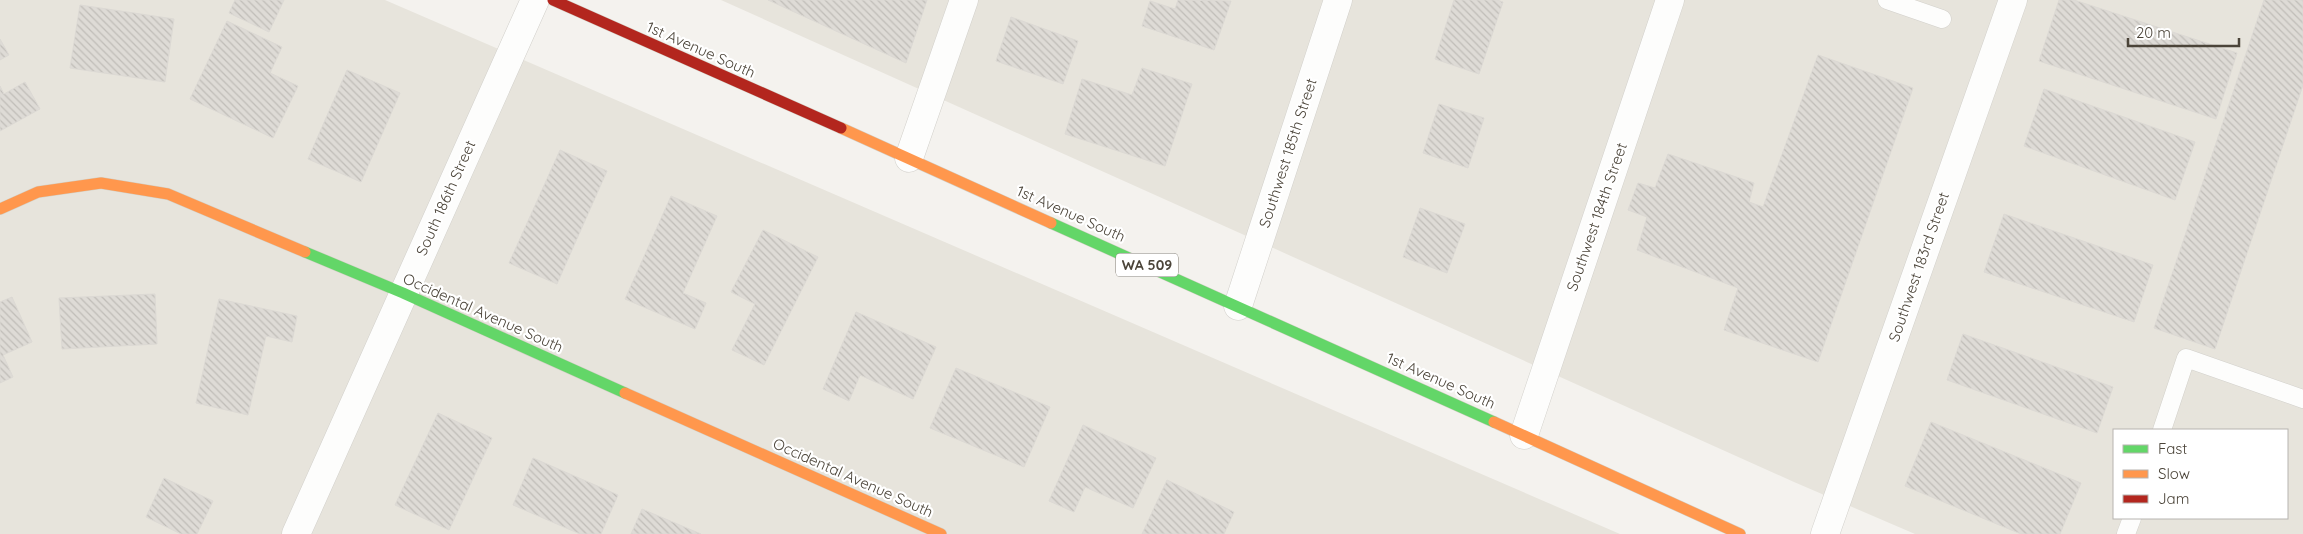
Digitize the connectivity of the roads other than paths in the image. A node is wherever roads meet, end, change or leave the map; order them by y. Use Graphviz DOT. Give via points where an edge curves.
graph roads {
  1 [pos="536,0"];
  2 [pos="553,0"];
  3 [pos="964,0"];
  4 [pos="1338,0"];
  5 [pos="1670,0"];
  6 [pos="1887,0"];
  7 [pos="2013,0"];
  8 [pos="1942,19"];
  9 [pos="909,158"];
  10 [pos="0,209"];
  11 [pos="403,293"];
  12 [pos="1238,306"];
  13 [pos="2303,399"];
  14 [pos="2162,429"];
  15 [pos="1524,435"];
  16 [pos="2132,519"];
  17 [pos="296,534"];
  18 [pos="941,534"];
  19 [pos="1740,534"];
  20 [pos="1825,534"];
  21 [pos="2126,534"];
  1 -- 11 [label="street, South 186th Street"];
  2 -- 9 [label="main road, 1st Avenue South / WA 509"];
  3 -- 9 [label="street"];
  4 -- 12 [label="street, Southwest 185th Street"];
  5 -- 15 [label="street, Southwest 184th Street"];
  6 -- 8 [label="lane"];
  7 -- 20 [label="street, Southwest 183rd Street"];
  9 -- 12 [label="main road, 1st Avenue South / WA 509"];
  10 -- 11 [label="main road, Occidental Avenue South" via="38,192 101,183 168,194"];
  11 -- 17 [label="street, South 186th Street"];
  11 -- 18 [label="main road, Occidental Avenue South"];
  12 -- 15 [label="main road, 1st Avenue South / WA 509"];
  13 -- 14 [label="lane" via="2186,358"];
  15 -- 19 [label="main road, 1st Avenue South / WA 509"];
  16 -- 21 [label="lane"];
}
